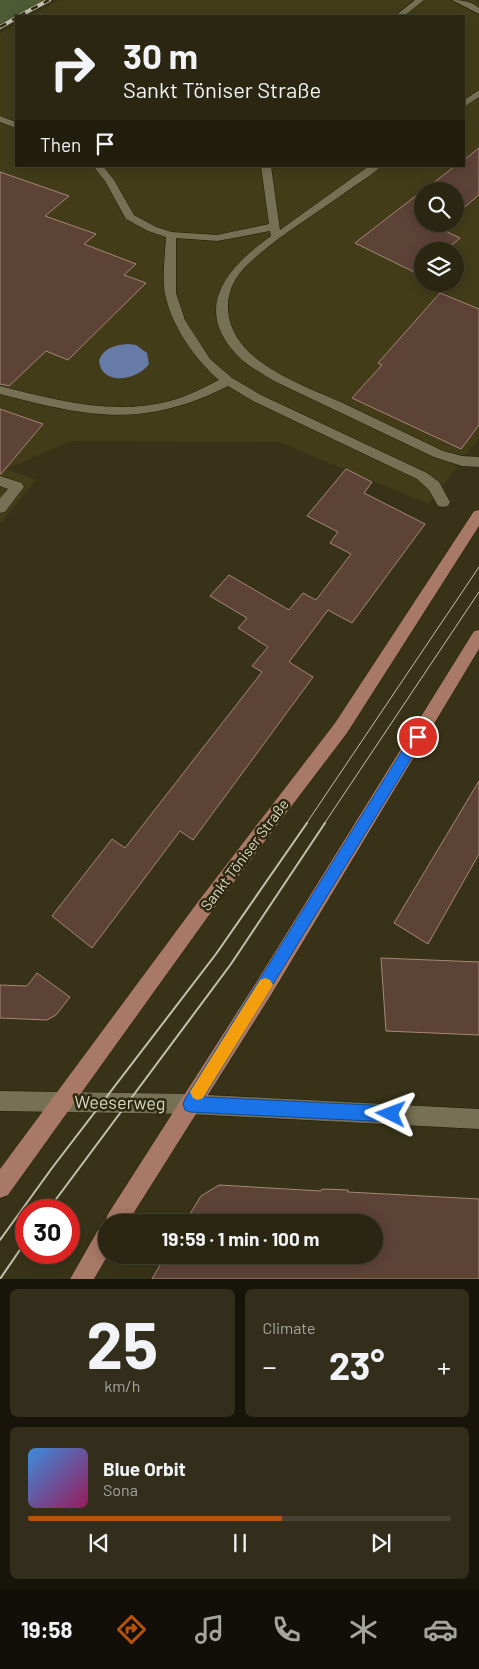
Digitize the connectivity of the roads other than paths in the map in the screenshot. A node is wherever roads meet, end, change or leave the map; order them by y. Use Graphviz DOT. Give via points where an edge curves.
graph roads {
  1 [pos="420,0"];
  2 [pos="456,0"];
  3 [pos="479,12"];
  4 [pos="400,15"];
  5 [pos="479,94"];
  6 [pos="465,103"];
  7 [pos="0,119"];
  8 [pos="15,125"];
  9 [pos="99,167"];
  10 [pos="266,167"];
  11 [pos="374,167"];
  12 [pos="276,232"];
  13 [pos="171,235"];
  14 [pos="228,381"];
  15 [pos="0,390"];
  16 [pos="479,462"];
  17 [pos="0,481"];
  18 [pos="443,502"];
  19 [pos="0,508"];
  20 [pos="479,515"];
  21 [pos="479,636"];
  22 [pos="0,1101"];
  23 [pos="62,1102"];
  24 [pos="190,1104"];
  25 [pos="479,1119"];
  26 [pos="0,1187"];
  27 [pos="121,1214"];
  28 [pos="98,1251"];
  29 [pos="81,1279"];
  1 -- 4 [label="street"];
  2 -- 3 [label="street"];
  5 -- 6 [label="street"];
  7 -- 8 [label="street"];
  9 -- 13 [label="street" via="130,217"];
  10 -- 12 [label="street"];
  11 -- 12 [label="street"];
  12 -- 13 [label="street" via="217,238"];
  12 -- 16 [label="street" via="228,282 222,315 227,332 237,347 254,364 278,378 439,454"];
  13 -- 14 [label="street" via="170,293 179,320 206,362"];
  14 -- 15 [label="street" via="205,395 136,412 81,409"];
  14 -- 18 [label="street" via="257,398 422,476 434,486"];
  17 -- 19 [label="street" via="17,487"];
  20 -- 23 [label="main road, Sankt Töniser Straße" via="341,728"];
  21 -- 24 [label="main road"];
  22 -- 23 [label="street, Weeserweg"];
  23 -- 24 [label="street, Weeserweg"];
  23 -- 26 [label="main road, Sankt Töniser Straße"];
  24 -- 25 [label="street, Weeserweg"];
  24 -- 27 [label="main road"];
  28 -- 29 [label="main road"];
}
